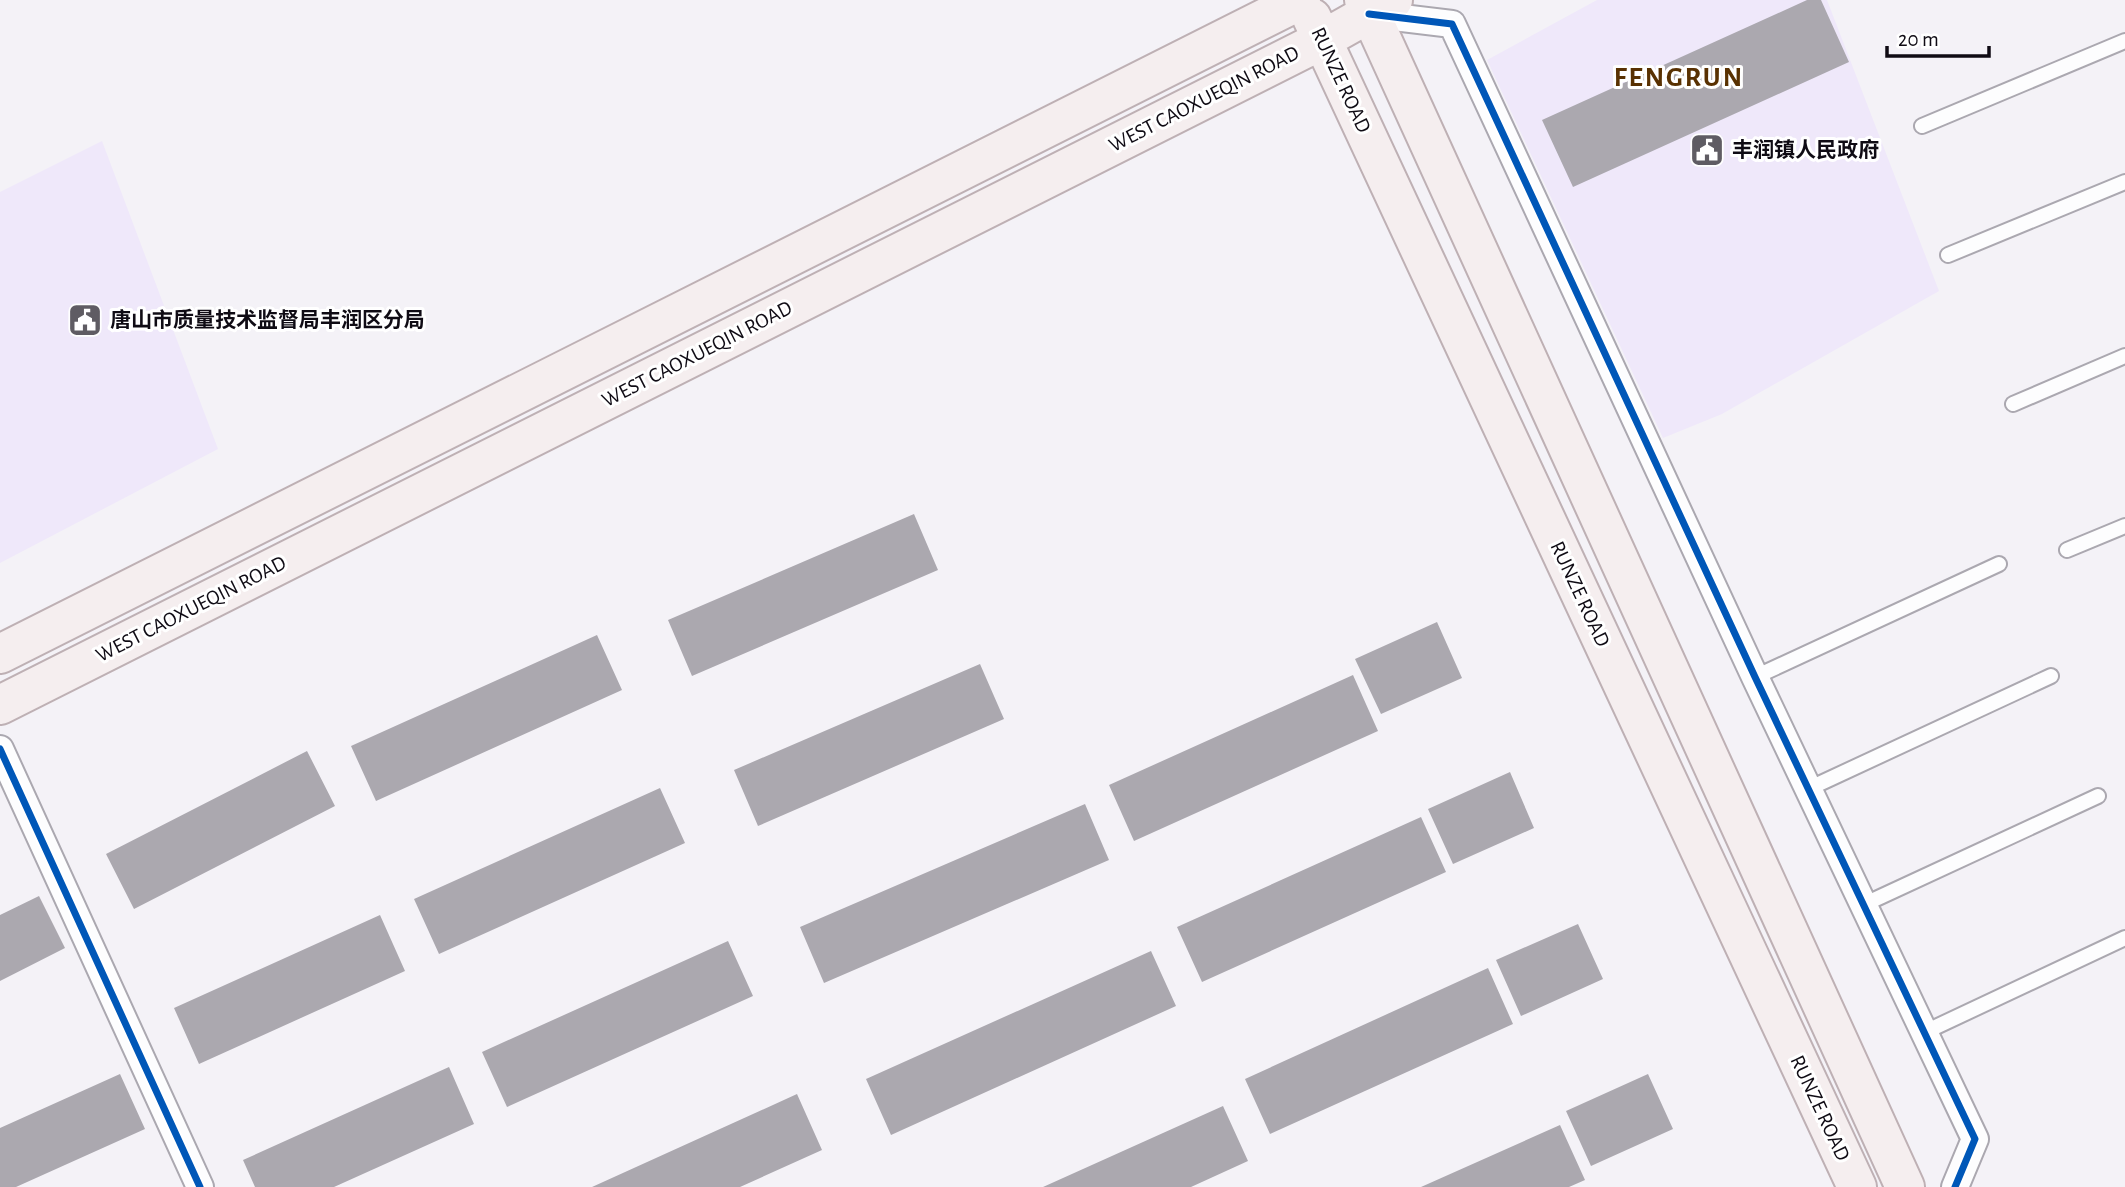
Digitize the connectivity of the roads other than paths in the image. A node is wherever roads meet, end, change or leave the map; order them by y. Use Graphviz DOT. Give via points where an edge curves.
graph roads {
  1 [pos="1303,0"];
  2 [pos="1375,4"];
  3 [pos="1322,40"];
  4 [pos="2125,41"];
  5 [pos="1922,126"];
  6 [pos="2125,182"];
  7 [pos="1948,255"];
  8 [pos="2125,356"];
  9 [pos="2013,404"];
  10 [pos="2125,526"];
  11 [pos="2067,550"];
  12 [pos="1999,564"];
  13 [pos="0,654"];
  14 [pos="2051,676"];
  15 [pos="1755,677"];
  16 [pos="0,705"];
  17 [pos="0,749"];
  18 [pos="1808,789"];
  19 [pos="2098,796"];
  20 [pos="1865,904"];
  21 [pos="2125,938"];
  22 [pos="1925,1032"];
  23 [pos="200,1187"];
  24 [pos="1857,1187"];
  25 [pos="1905,1187"];
  26 [pos="1955,1187"];
  1 -- 3 [label="main road, RUNZE ROAD"];
  1 -- 13 [label="main road"];
  2 -- 3 [label="main road, WEST CAOXUEQIN ROAD"];
  2 -- 15 [label="street" via="1452,24"];
  2 -- 25 [label="main road"];
  3 -- 16 [label="main road, WEST CAOXUEQIN ROAD"];
  3 -- 24 [label="main road, RUNZE ROAD"];
  4 -- 5 [label="lane"];
  6 -- 7 [label="lane"];
  8 -- 9 [label="lane"];
  10 -- 11 [label="lane"];
  12 -- 15 [label="lane"];
  14 -- 18 [label="lane"];
  15 -- 18 [label="street"];
  17 -- 23 [label="street"];
  18 -- 20 [label="street"];
  19 -- 20 [label="lane"];
  20 -- 22 [label="street"];
  21 -- 22 [label="lane"];
  22 -- 26 [label="street" via="1975,1139"];
}
